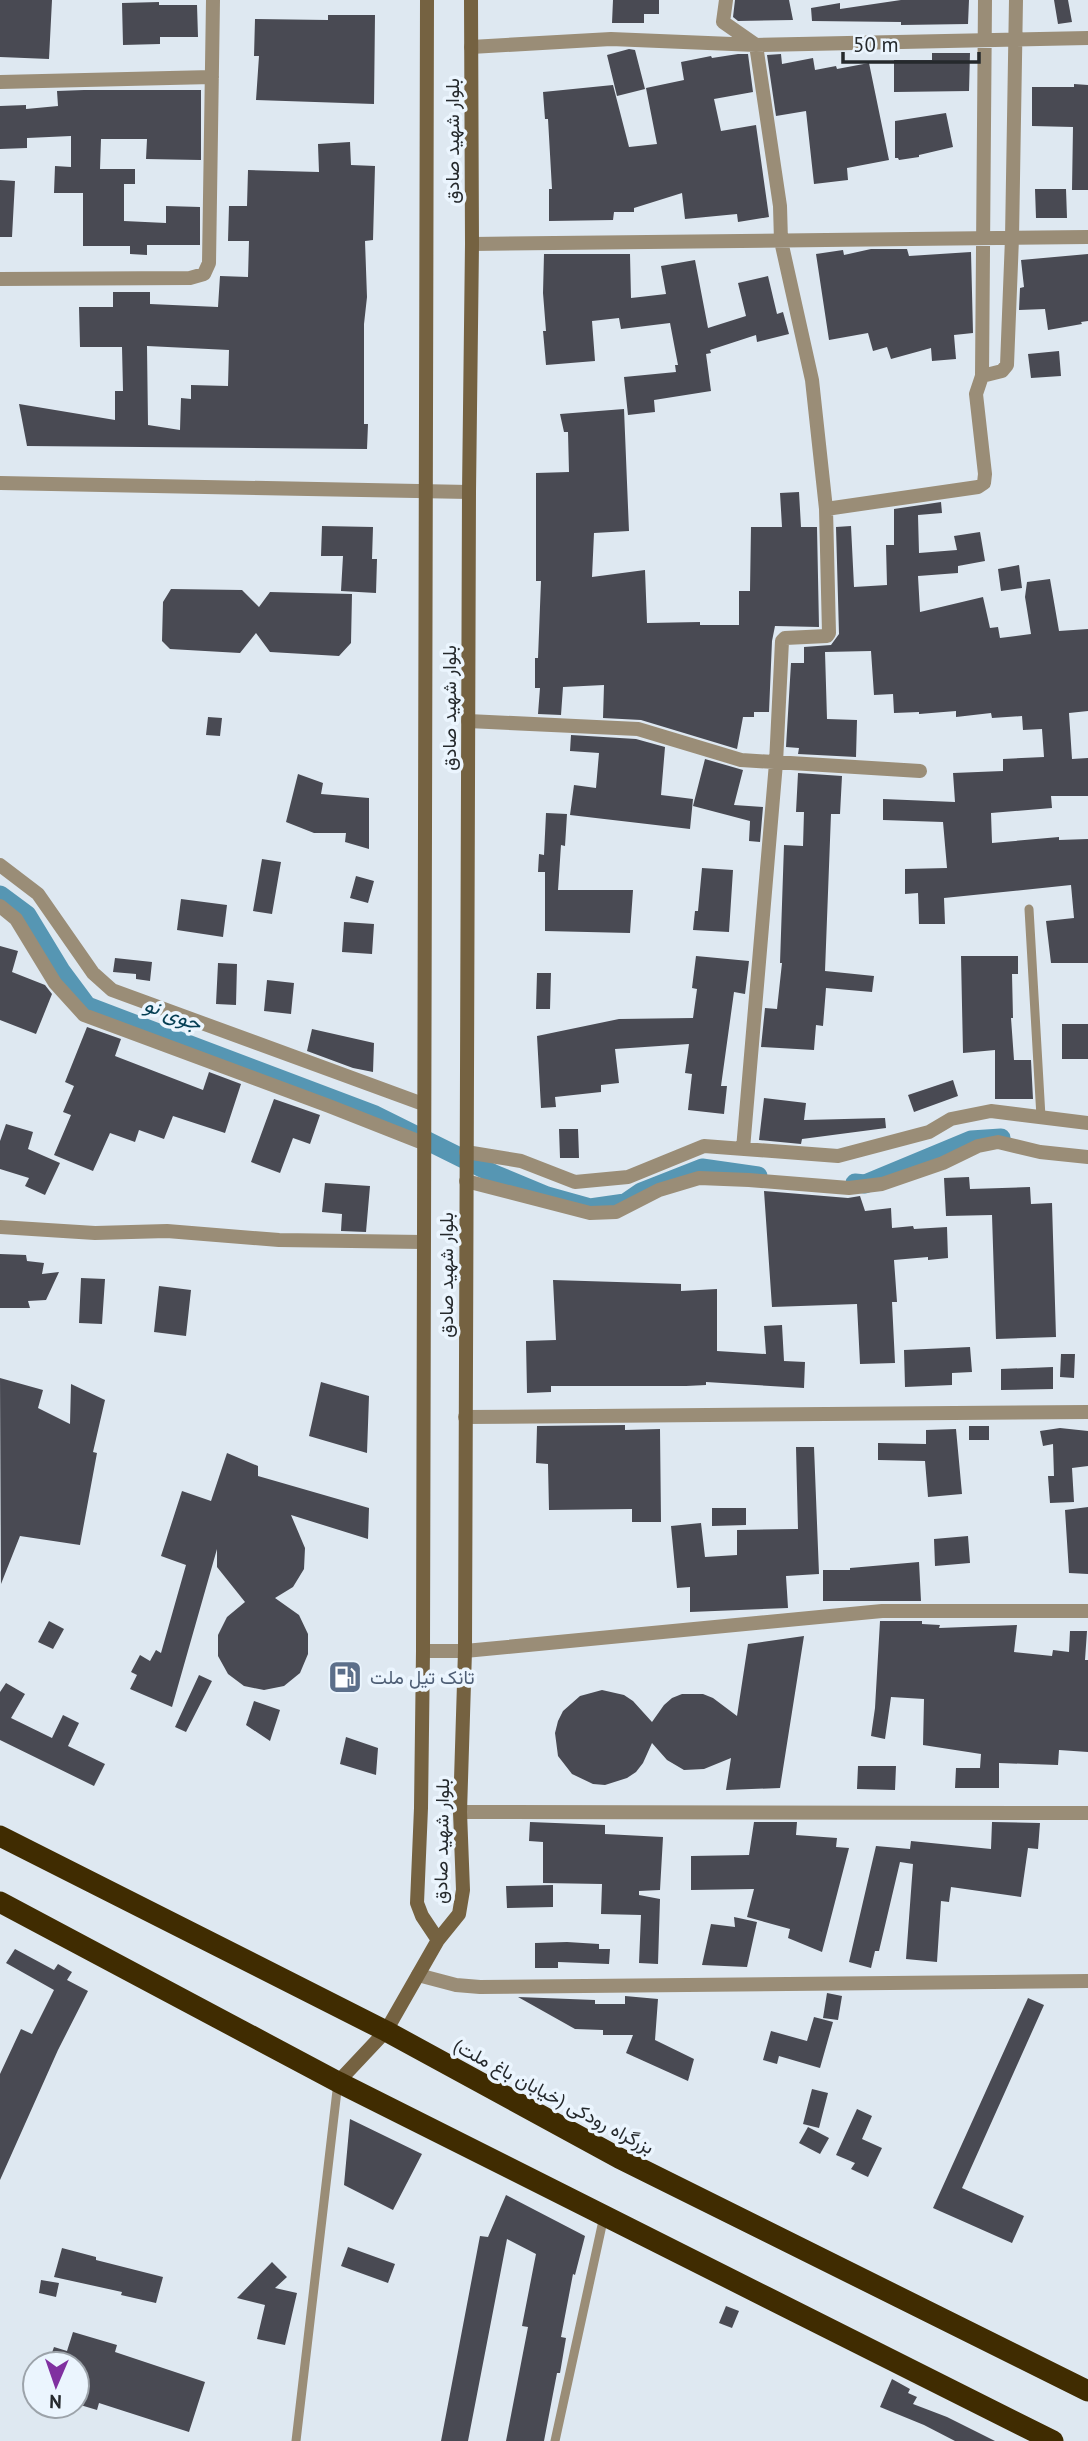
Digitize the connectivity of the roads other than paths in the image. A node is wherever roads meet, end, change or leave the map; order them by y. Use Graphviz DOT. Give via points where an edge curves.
graph roads {
  1 [pos="213,0"];
  2 [pos="427,0"];
  3 [pos="471,0"];
  4 [pos="726,0"];
  5 [pos="985,0"];
  6 [pos="1016,0"];
  7 [pos="1088,38"];
  8 [pos="985,39"];
  9 [pos="1016,39"];
  10 [pos="756,45"];
  11 [pos="471,47"];
  12 [pos="212,77"];
  13 [pos="0,82"];
  14 [pos="1088,237"];
  15 [pos="983,238"];
  16 [pos="1012,238"];
  17 [pos="781,241"];
  18 [pos="472,244"];
  19 [pos="0,279"];
  20 [pos="982,376"];
  21 [pos="0,483"];
  22 [pos="425,489"];
  23 [pos="469,492"];
  24 [pos="0,495"];
  25 [pos="826,509"];
  26 [pos="468,721"];
  27 [pos="776,763"];
  28 [pos="920,771"];
  29 [pos="0,865"];
  30 [pos="0,906"];
  31 [pos="1029,909"];
  32 [pos="423,1104"];
  33 [pos="1041,1117"];
  34 [pos="1088,1123"];
  35 [pos="423,1143"];
  36 [pos="743,1149"];
  37 [pos="466,1152"];
  38 [pos="1088,1157"];
  39 [pos="466,1181"];
  40 [pos="0,1227"];
  41 [pos="423,1242"];
  42 [pos="1088,1412"];
  43 [pos="465,1417"];
  44 [pos="1088,1611"];
  45 [pos="423,1651"];
  46 [pos="464,1651"];
  47 [pos="460,1812"];
  48 [pos="1088,1813"];
  49 [pos="0,1836"];
  50 [pos="0,1902"];
  51 [pos="438,1940"];
  52 [pos="418,1975"];
  53 [pos="1088,1981"];
  54 [pos="386,2031"];
  55 [pos="338,2082"];
  56 [pos="604,2216"];
  57 [pos="1088,2391"];
  58 [pos="1043,2439"];
  59 [pos="296,2441"];
  60 [pos="555,2441"];
  1 -- 12 [label="street"];
  2 -- 22 [label="main road, بلوار شهید صادق"];
  3 -- 11 [label="main road, بلوار شهید صادق"];
  4 -- 10 [label="street" via="723,22"];
  5 -- 8 [label="street"];
  6 -- 9 [label="street"];
  7 -- 9 [label="street"];
  8 -- 9 [label="street"];
  8 -- 10 [label="street"];
  8 -- 15 [label="street"];
  9 -- 16 [label="street"];
  10 -- 11 [label="street" via="611,39"];
  10 -- 17 [label="street"];
  11 -- 18 [label="main road, بلوار شهید صادق"];
  12 -- 13 [label="street"];
  12 -- 19 [label="street" via="209,263 204,274 190,278"];
  14 -- 16 [label="street"];
  15 -- 16 [label="street"];
  15 -- 17 [label="street"];
  15 -- 20 [label="street"];
  16 -- 20 [label="street" via="1007,365"];
  17 -- 18 [label="street"];
  17 -- 25 [label="street" via="812,380"];
  18 -- 23 [label="main road, بلوار شهید صادق"];
  20 -- 25 [label="street" via="976,394 984,483"];
  21 -- 22 [label="street"];
  21 -- 24 [label="street"];
  22 -- 23 [label="street"];
  22 -- 32 [label="main road, بلوار شهید صادق"];
  23 -- 26 [label="main road, بلوار شهید صادق"];
  25 -- 27 [label="street" via="829,633 782,641"];
  26 -- 27 [label="street" via="638,729 741,760"];
  26 -- 37 [label="main road, بلوار شهید صادق"];
  27 -- 28 [label="street"];
  27 -- 36 [label="street"];
  29 -- 32 [label="street" via="38,894 93,974 112,990"];
  30 -- 35 [label="street" via="16,919 55,983 84,1015"];
  31 -- 33 [label="lane"];
  32 -- 35 [label="main road, بلوار شهید صادق"];
  33 -- 34 [label="street"];
  33 -- 36 [label="street" via="991,1111 964,1116 929,1132 838,1156"];
  35 -- 41 [label="main road, بلوار شهید صادق"];
  36 -- 37 [label="street" via="704,1146 628,1177 575,1182 521,1161"];
  37 -- 39 [label="main road, بلوار شهید صادق"];
  38 -- 39 [label="street" via="998,1142 882,1184 849,1188 699,1178 659,1190 616,1212 590,1213"];
  39 -- 43 [label="main road, بلوار شهید صادق"];
  40 -- 41 [label="street"];
  41 -- 45 [label="main road, بلوار شهید صادق"];
  42 -- 43 [label="street"];
  43 -- 46 [label="main road, بلوار شهید صادق"];
  44 -- 46 [label="street" via="881,1611"];
  45 -- 46 [label="street"];
  45 -- 51 [label="main road, بلوار شهید صادق" via="416,1903"];
  46 -- 47 [label="main road, بلوار شهید صادق"];
  47 -- 48 [label="street"];
  47 -- 51 [label="main road, بلوار شهید صادق" via="463,1890 459,1914"];
  49 -- 54 [label="highway, بزرگراه رودکی (خیابان باغ ملت)"];
  50 -- 55 [label="highway"];
  51 -- 52 [label="main road"];
  52 -- 53 [label="street" via="480,1987"];
  52 -- 54 [label="main road"];
  54 -- 55 [label="main road"];
  54 -- 57 [label="highway, بزرگراه رودکی (خیابان باغ ملت)" via="620,2158"];
  55 -- 56 [label="highway"];
  55 -- 59 [label="lane"];
  56 -- 58 [label="highway"];
  56 -- 60 [label="lane"];
}
